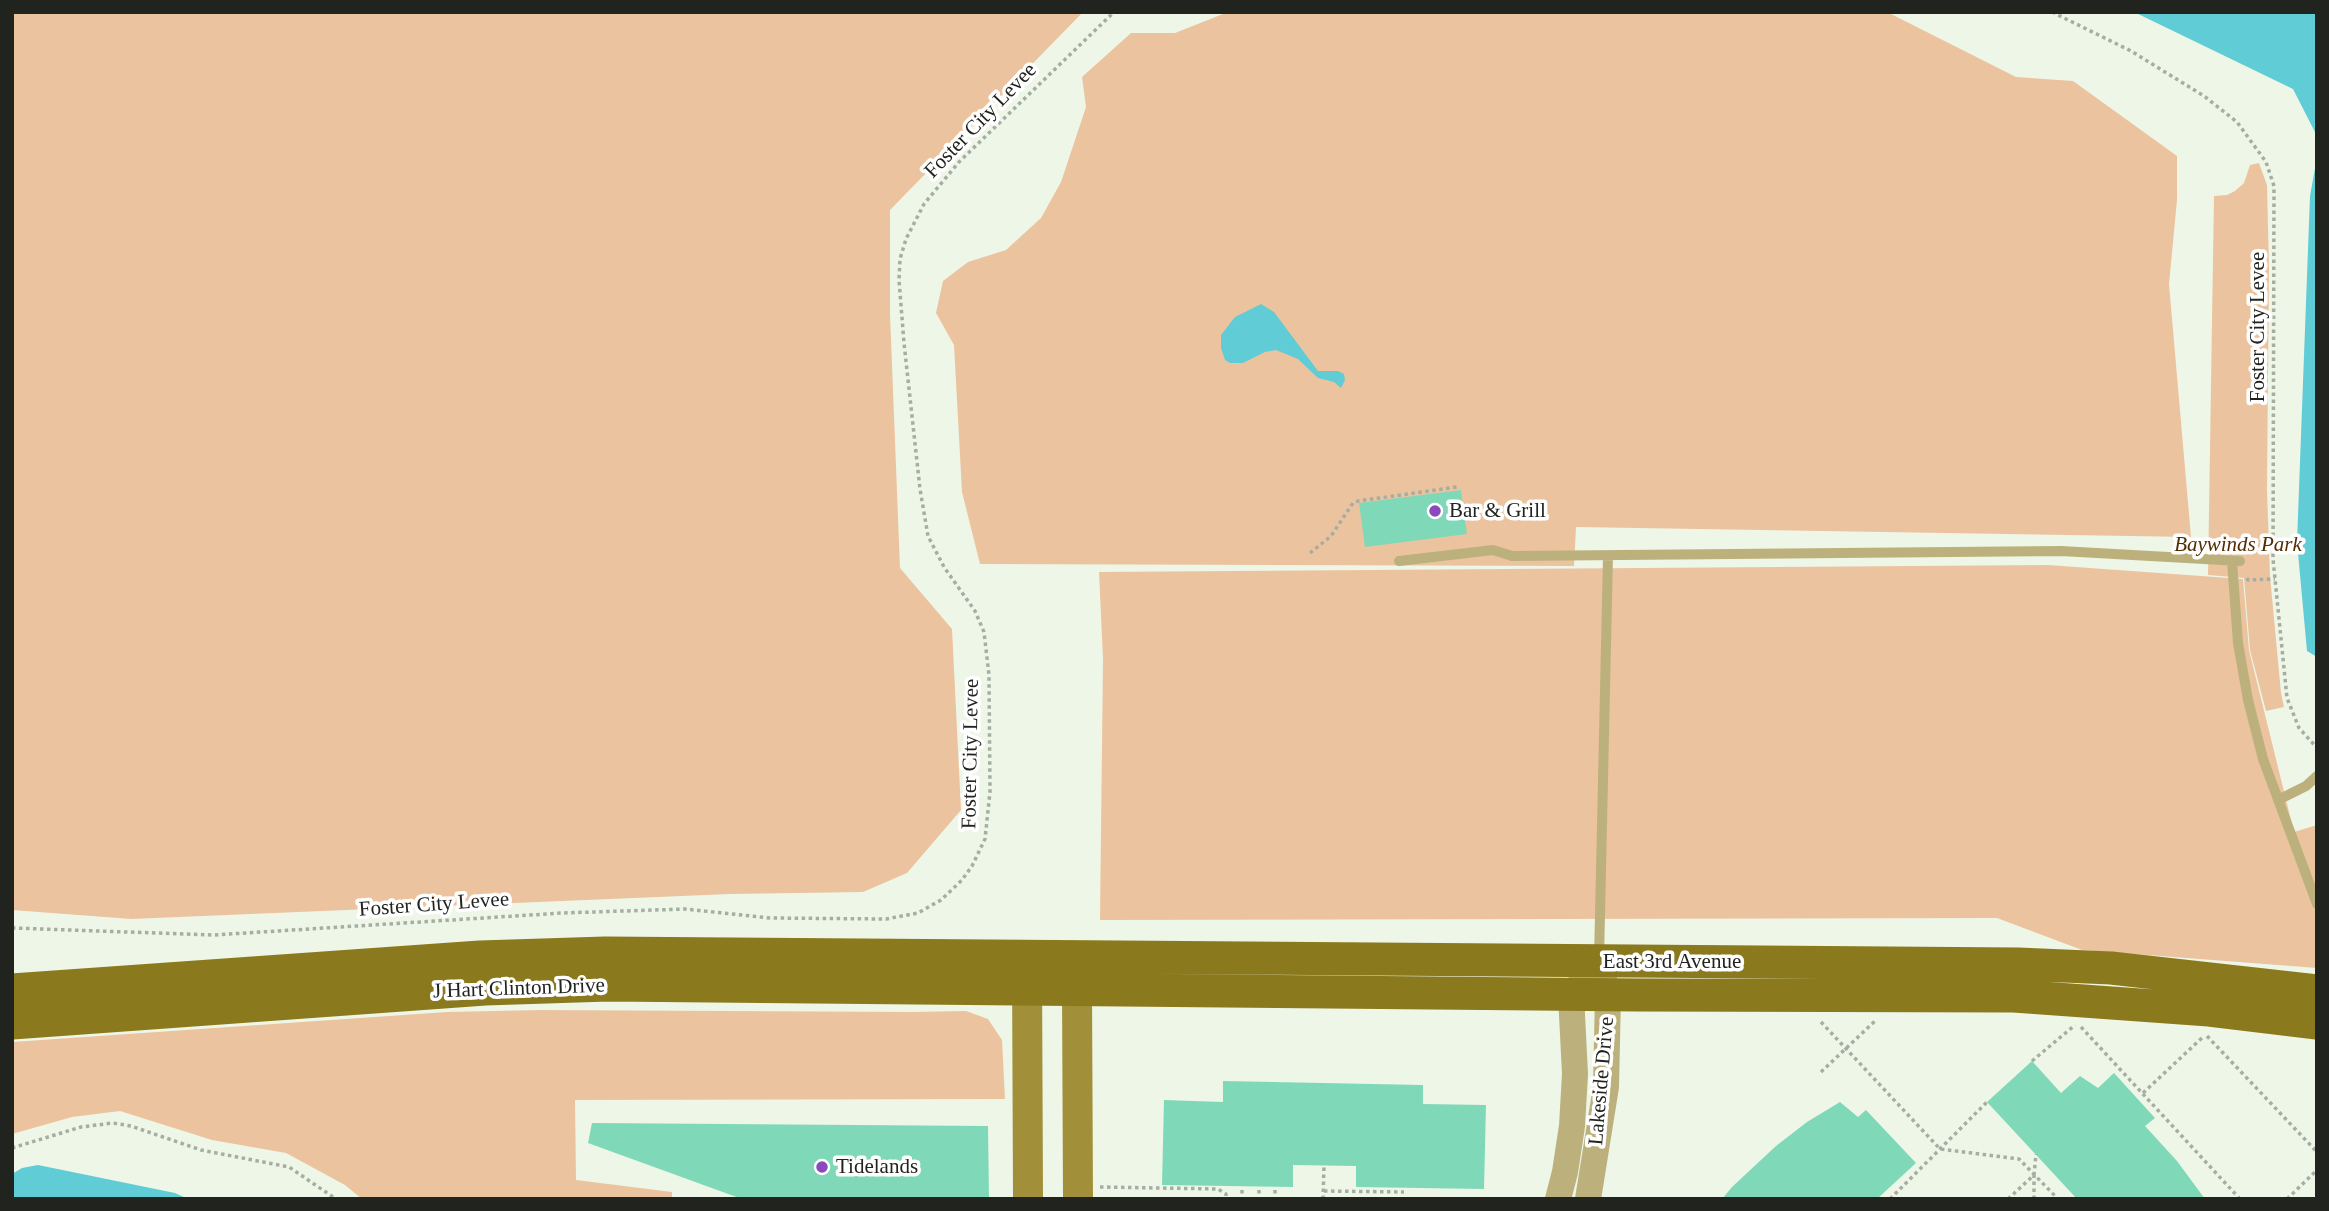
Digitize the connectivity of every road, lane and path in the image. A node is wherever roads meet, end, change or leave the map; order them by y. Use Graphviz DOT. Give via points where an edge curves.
graph roads {
  1 [pos="1114,12"];
  2 [pos="2052,12"];
  3 [pos="1457,487"];
  4 [pos="1310,554"];
  5 [pos="1608,555"];
  6 [pos="1399,561"];
  7 [pos="2236,561"];
  8 [pos="2275,579"];
  9 [pos="2317,748"];
  10 [pos="2317,776"];
  11 [pos="2278,800"];
  12 [pos="2317,904"];
  13 [pos="12,928"];
  14 [pos="1027,956"];
  15 [pos="1066,956"];
  16 [pos="1599,961"];
  17 [pos="1027,989"];
  18 [pos="1077,989"];
  19 [pos="12,990"];
  20 [pos="2317,991"];
  21 [pos="1571,995"];
  22 [pos="1608,995"];
  23 [pos="1796,995"];
  24 [pos="1902,996"];
  25 [pos="2078,1011"];
  26 [pos="2208,1022"];
  27 [pos="12,1023"];
  28 [pos="2317,1023"];
  29 [pos="1845,1048"];
  30 [pos="2032,1061"];
  31 [pos="1821,1072"];
  32 [pos="2143,1093"];
  33 [pos="1987,1102"];
  34 [pos="12,1148"];
  35 [pos="1940,1149"];
  36 [pos="2317,1152"];
  37 [pos="2036,1154"];
  38 [pos="1324,1166"];
  39 [pos="2317,1170"];
  40 [pos="2034,1175"];
  41 [pos="1242,1190"];
  42 [pos="1259,1190"];
  43 [pos="1275,1190"];
  44 [pos="1324,1191"];
  45 [pos="1404,1192"];
  46 [pos="1086,1193"];
  47 [pos="336,1199"];
  48 [pos="1028,1199"];
  49 [pos="1226,1199"];
  50 [pos="1242,1199"];
  51 [pos="1259,1199"];
  52 [pos="1275,1199"];
  53 [pos="1323,1199"];
  54 [pos="1558,1199"];
  55 [pos="1588,1199"];
  56 [pos="1890,1199"];
  57 [pos="2008,1199"];
  58 [pos="2034,1199"];
  59 [pos="2058,1199"];
  60 [pos="2240,1199"];
  61 [pos="2287,1199"];
  1 -- 13 [label="path, Foster City Levee" via="959,162 924,204 901,258 904,343 928,536 975,611 984,632 989,675 990,792 985,839 972,866 941,900 918,913 886,919 770,918 685,909 214,935"];
  2 -- 8 [label="path, Foster City Levee" via="2133,52 2204,96 2237,122 2266,162 2274,186"];
  3 -- 4 [label="path" via="1358,500 1331,536"];
  5 -- 6 [label="lane" via="1512,556 1493,550"];
  5 -- 7 [label="lane" via="2061,551"];
  5 -- 16 [label="lane"];
  7 -- 8 [label="path" via="2248,580"];
  7 -- 11 [label="lane" via="2238,643 2248,700"];
  8 -- 9 [label="path, Foster City Levee" via="2287,698 2300,728"];
  10 -- 11 [label="lane"];
  11 -- 12 [label="lane"];
  14 -- 15 [label="main road, East 3rd Avenue"];
  14 -- 17 [label="main road"];
  14 -- 19 [label="main road, J Hart Clinton Drive" via="545,954"];
  15 -- 16 [label="main road, East 3rd Avenue"];
  15 -- 18 [label="main road"];
  16 -- 20 [label="main road, East 3rd Avenue" via="2031,965 2150,972"];
  16 -- 21 [label="street"];
  16 -- 22 [label="street, Lakeside Drive"];
  17 -- 18 [label="main road, East 3rd Avenue"];
  17 -- 27 [label="main road, J Hart Clinton Drive" via="545,986"];
  17 -- 48 [label="main road"];
  18 -- 21 [label="main road, East 3rd Avenue"];
  18 -- 46 [label="main road"];
  21 -- 22 [label="main road, East 3rd Avenue"];
  21 -- 54 [label="street, Lakeside Drive" via="1572,1126"];
  22 -- 23 [label="main road, East 3rd Avenue"];
  22 -- 55 [label="street, Lakeside Drive" via="1606,1087"];
  23 -- 24 [label="main road, East 3rd Avenue"];
  23 -- 29 [label="path"];
  24 -- 25 [label="main road, East 3rd Avenue" via="2014,996"];
  24 -- 29 [label="path"];
  25 -- 26 [label="main road, East 3rd Avenue"];
  25 -- 30 [label="path"];
  25 -- 32 [label="path"];
  26 -- 28 [label="main road, East 3rd Avenue"];
  26 -- 32 [label="path"];
  26 -- 36 [label="path"];
  29 -- 31 [label="path"];
  29 -- 35 [label="path"];
  32 -- 60 [label="path"];
  33 -- 35 [label="path"];
  34 -- 47 [label="path" via="81,1127 113,1123 201,1150 289,1167"];
  35 -- 40 [label="path" via="2018,1159"];
  35 -- 56 [label="path"];
  37 -- 40 [label="path"];
  38 -- 44 [label="path"];
  39 -- 61 [label="path"];
  40 -- 57 [label="path"];
  40 -- 58 [label="path"];
  40 -- 59 [label="path"];
  41 -- 50 [label="path"];
  42 -- 51 [label="path"];
  43 -- 52 [label="path"];
  44 -- 45 [label="path"];
  44 -- 53 [label="path"];
  46 -- 49 [label="path" via="1215,1189 1226,1194"];
}
